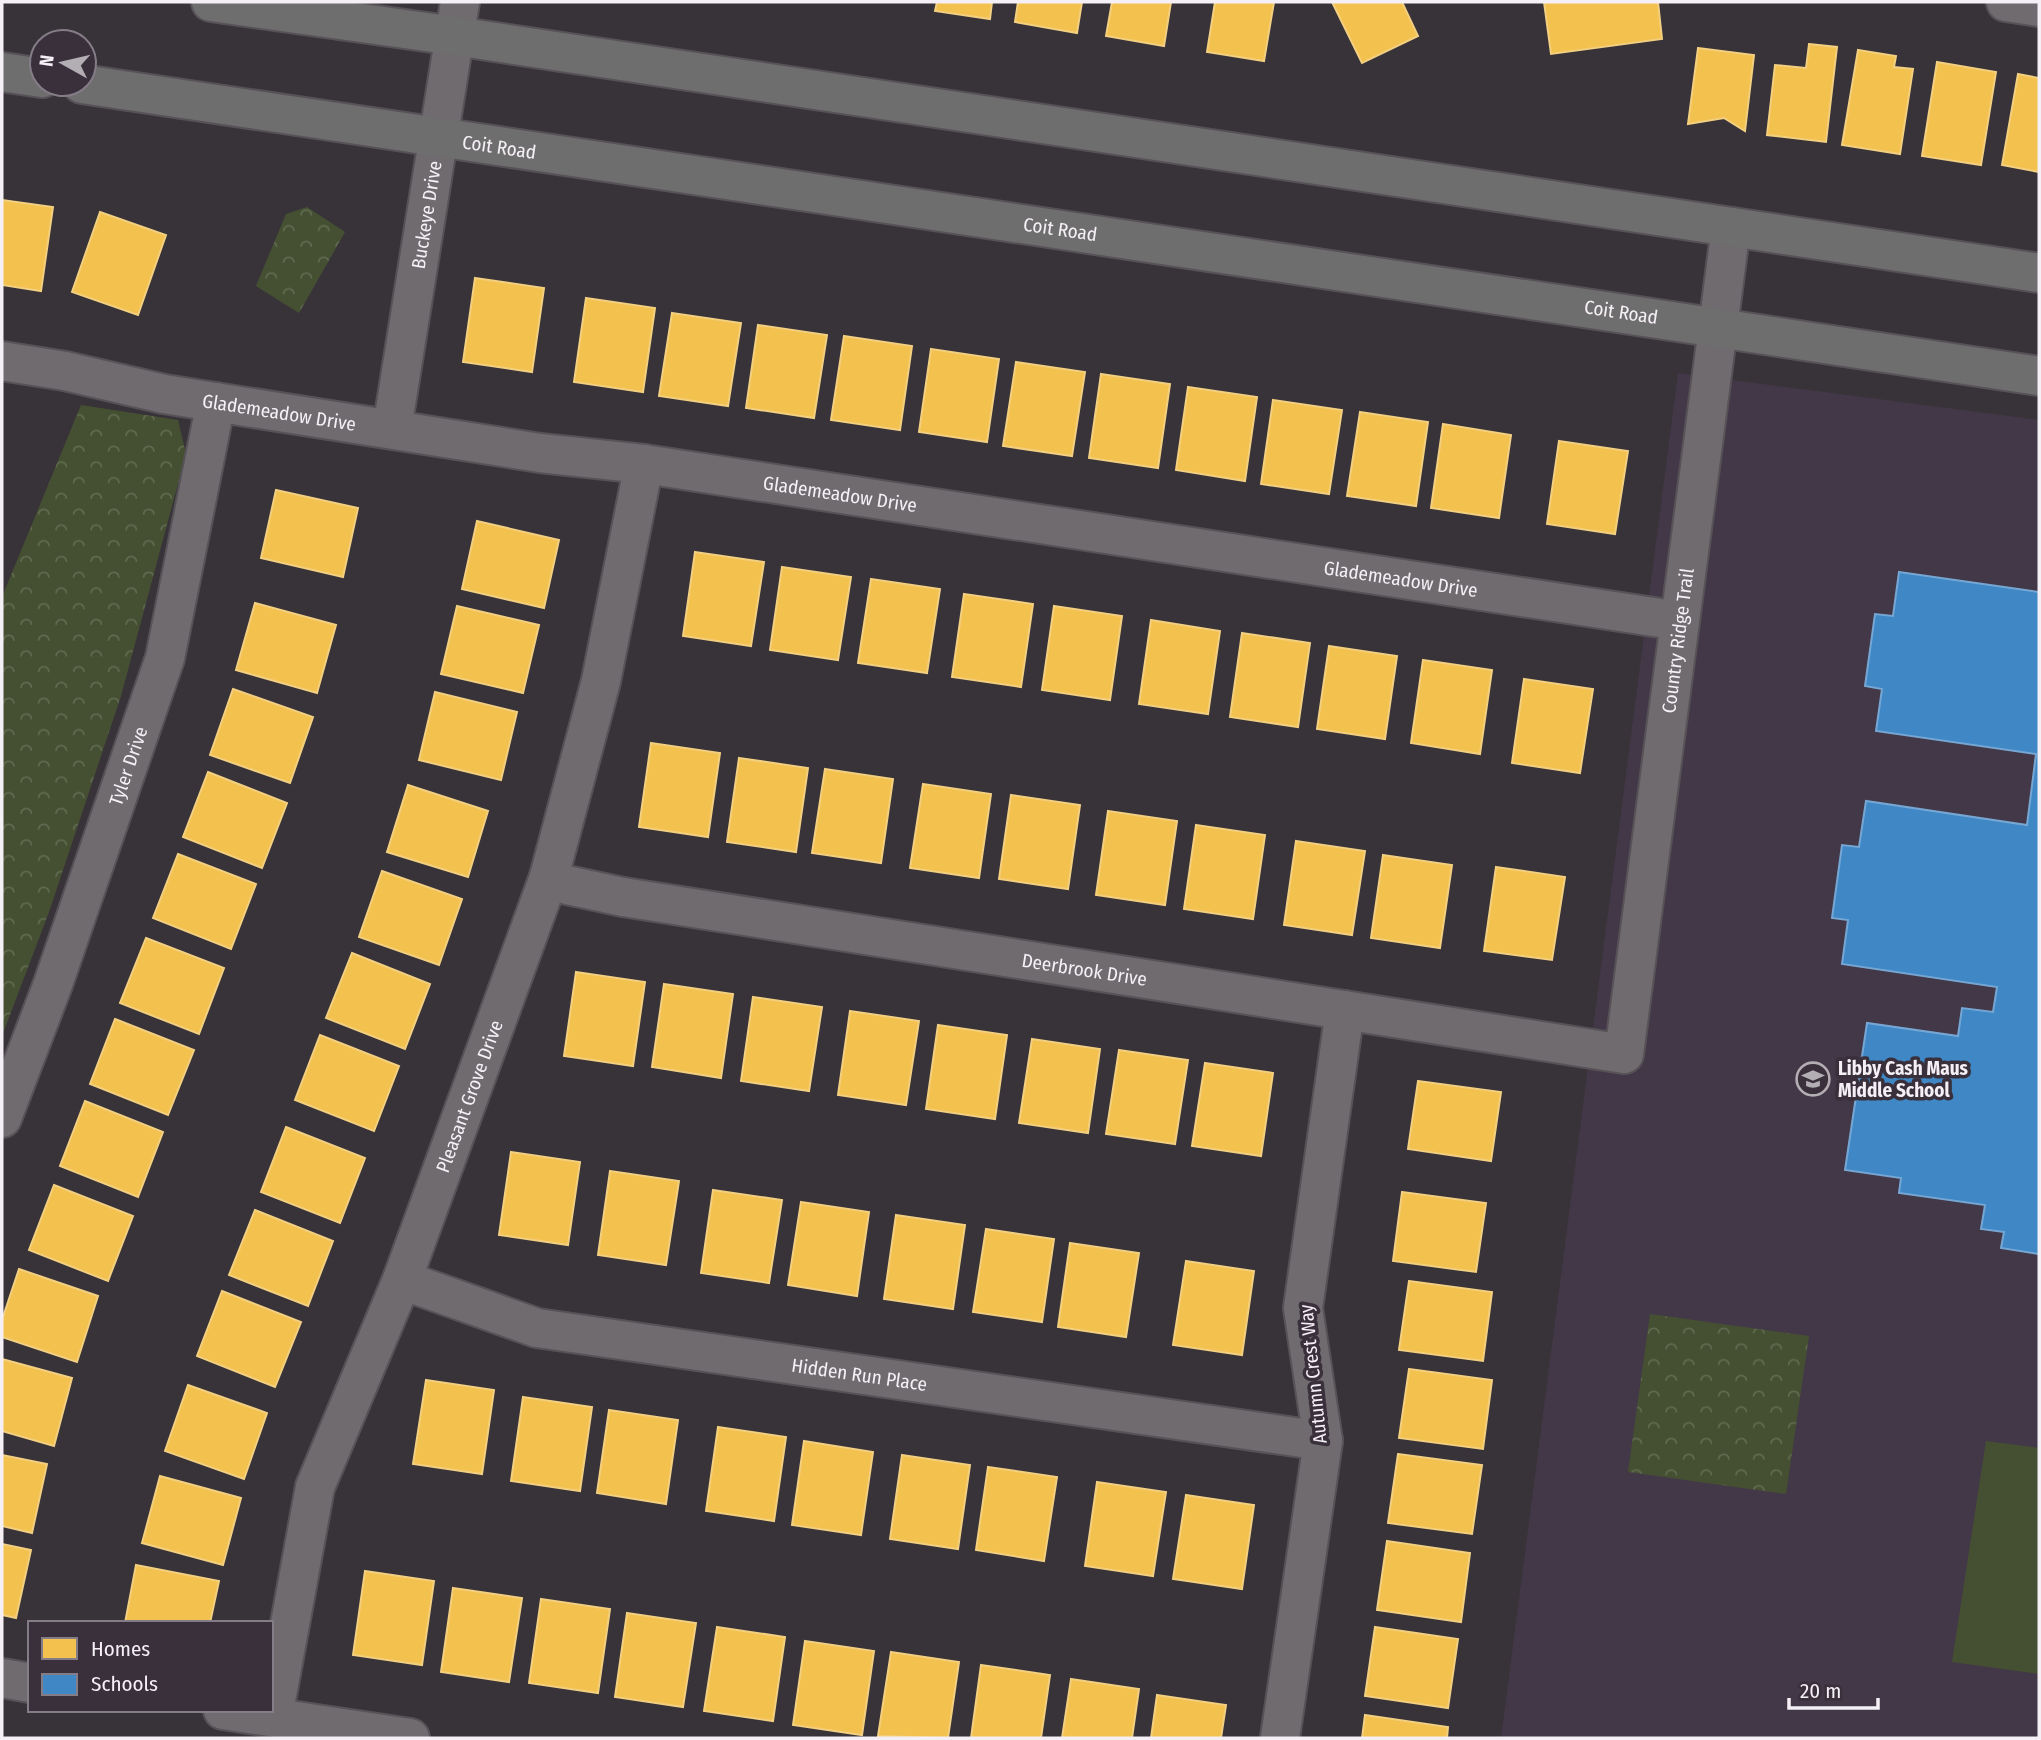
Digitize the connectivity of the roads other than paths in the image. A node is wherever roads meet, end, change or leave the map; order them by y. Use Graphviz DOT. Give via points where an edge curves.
graph roads {
  1 [pos="211,2"];
  2 [pos="2006,2"];
  3 [pos="2039,7"];
  4 [pos="458,19"];
  5 [pos="2,72"];
  6 [pos="28,76"];
  7 [pos="98,86"];
  8 [pos="438,139"];
  9 [pos="1731,227"];
  10 [pos="2039,274"];
  11 [pos="1718,326"];
  12 [pos="2,361"];
  13 [pos="2039,376"];
  14 [pos="216,402"];
  15 [pos="392,429"];
  16 [pos="644,464"];
  17 [pos="1680,621"];
  18 [pos="549,877"];
  19 [pos="1345,1010"];
  20 [pos="1624,1054"];
  21 [pos="2,1118"];
  22 [pos="402,1280"];
  23 [pos="1323,1441"];
  24 [pos="2,1678"];
  25 [pos="28,1683"];
  26 [pos="237,1712"];
  27 [pos="273,1717"];
  28 [pos="410,1738"];
  29 [pos="1280,1738"];
  1 -- 4 [label="main road"];
  2 -- 3 [label="street"];
  4 -- 8 [label="street, Buckeye Drive"];
  4 -- 9 [label="main road"];
  5 -- 6 [label="main road"];
  7 -- 8 [label="main road, Coit Road"];
  8 -- 11 [label="main road, Coit Road"];
  8 -- 15 [label="street, Buckeye Drive"];
  9 -- 10 [label="main road"];
  9 -- 11 [label="street, Country Ridge Trail"];
  11 -- 13 [label="main road, Coit Road"];
  11 -- 17 [label="street, Country Ridge Trail"];
  12 -- 14 [label="street, Glademeadow Drive"];
  14 -- 15 [label="street, Glademeadow Drive"];
  14 -- 21 [label="street, Tyler Drive" via="165,658"];
  15 -- 16 [label="street, Glademeadow Drive"];
  16 -- 17 [label="street, Glademeadow Drive"];
  16 -- 18 [label="street, Pleasant Grove Drive" via="601,681"];
  17 -- 20 [label="street, Country Ridge Trail"];
  18 -- 19 [label="street, Deerbrook Drive" via="623,897"];
  18 -- 22 [label="street, Pleasant Grove Drive"];
  19 -- 20 [label="street, Deerbrook Drive"];
  19 -- 23 [label="street, Autumn Crest Way" via="1303,1308"];
  22 -- 23 [label="street, Hidden Run Place" via="537,1328"];
  22 -- 27 [label="street, Pleasant Grove Drive" via="315,1487"];
  23 -- 29 [label="street, Autumn Crest Way"];
  24 -- 25 [label="street"];
  26 -- 27 [label="street"];
  27 -- 28 [label="street"];
}
